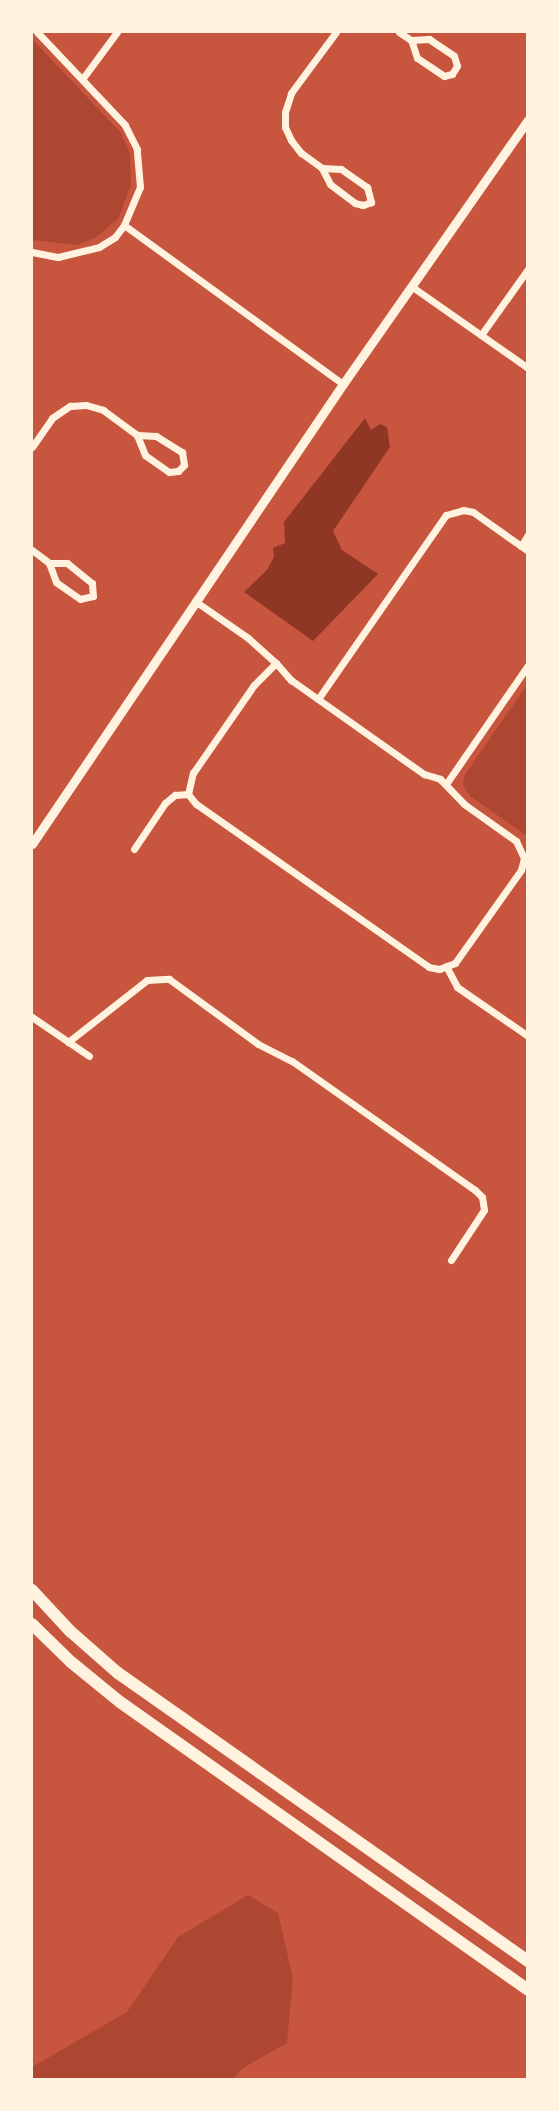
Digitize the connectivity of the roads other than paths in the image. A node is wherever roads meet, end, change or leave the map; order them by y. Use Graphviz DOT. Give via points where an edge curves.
graph roads {
  1 [pos="37,32"];
  2 [pos="117,32"];
  3 [pos="336,32"];
  4 [pos="399,32"];
  5 [pos="411,40"];
  6 [pos="83,78"];
  7 [pos="527,120"];
  8 [pos="322,168"];
  9 [pos="124,225"];
  10 [pos="32,252"];
  11 [pos="527,270"];
  12 [pos="411,286"];
  13 [pos="481,335"];
  14 [pos="527,368"];
  15 [pos="343,384"];
  16 [pos="137,435"];
  17 [pos="32,447"];
  18 [pos="527,535"];
  19 [pos="524,548"];
  20 [pos="32,550"];
  21 [pos="49,563"];
  22 [pos="195,601"];
  23 [pos="276,663"];
  24 [pos="527,665"];
  25 [pos="318,699"];
  26 [pos="446,784"];
  27 [pos="188,794"];
  28 [pos="32,844"];
  29 [pos="134,849"];
  30 [pos="526,858"];
  31 [pos="446,967"];
  32 [pos="32,1017"];
  33 [pos="527,1036"];
  34 [pos="68,1042"];
  35 [pos="89,1056"];
  36 [pos="451,1260"];
  37 [pos="32,1590"];
  38 [pos="32,1624"];
  39 [pos="527,1961"];
  40 [pos="527,1990"];
  1 -- 6 [label="street"];
  2 -- 6 [label="street"];
  3 -- 8 [label="street" via="291,93 285,112 291,140"];
  4 -- 5 [label="street"];
  5 -- 5 [label="street" via="429,39 454,56 457,66 452,74 444,76 417,58"];
  6 -- 9 [label="street" via="125,125 137,149 140,187"];
  7 -- 12 [label="street"];
  8 -- 8 [label="street" via="341,169 367,187 371,202 355,203 330,184"];
  9 -- 10 [label="street" via="115,237 79,254 58,257"];
  9 -- 15 [label="street"];
  11 -- 13 [label="street"];
  12 -- 13 [label="street"];
  12 -- 15 [label="street"];
  13 -- 14 [label="street"];
  15 -- 22 [label="street"];
  16 -- 16 [label="street" via="156,436 182,452 184,465 169,472 145,455"];
  16 -- 17 [label="street" via="103,410 70,406 52,418"];
  18 -- 19 [label="street"];
  19 -- 25 [label="street" via="473,512 446,515"];
  20 -- 21 [label="street"];
  21 -- 21 [label="street" via="67,563 92,583 93,596 80,599 56,582"];
  22 -- 23 [label="street"];
  22 -- 28 [label="street"];
  23 -- 25 [label="street"];
  23 -- 27 [label="street" via="254,685 193,773"];
  24 -- 26 [label="street"];
  25 -- 26 [label="street" via="424,774"];
  26 -- 30 [label="street" via="464,804 516,841"];
  27 -- 29 [label="street" via="175,795 165,803"];
  27 -- 31 [label="street" via="429,967"];
  30 -- 31 [label="street" via="459,959"];
  31 -- 33 [label="street" via="457,987"];
  32 -- 34 [label="street"];
  34 -- 35 [label="street"];
  34 -- 36 [label="street" via="147,980 169,979 475,1190 482,1197 484,1210"];
  37 -- 39 [label="main road" via="118,1673"];
  38 -- 40 [label="main road" via="120,1703"];
}
